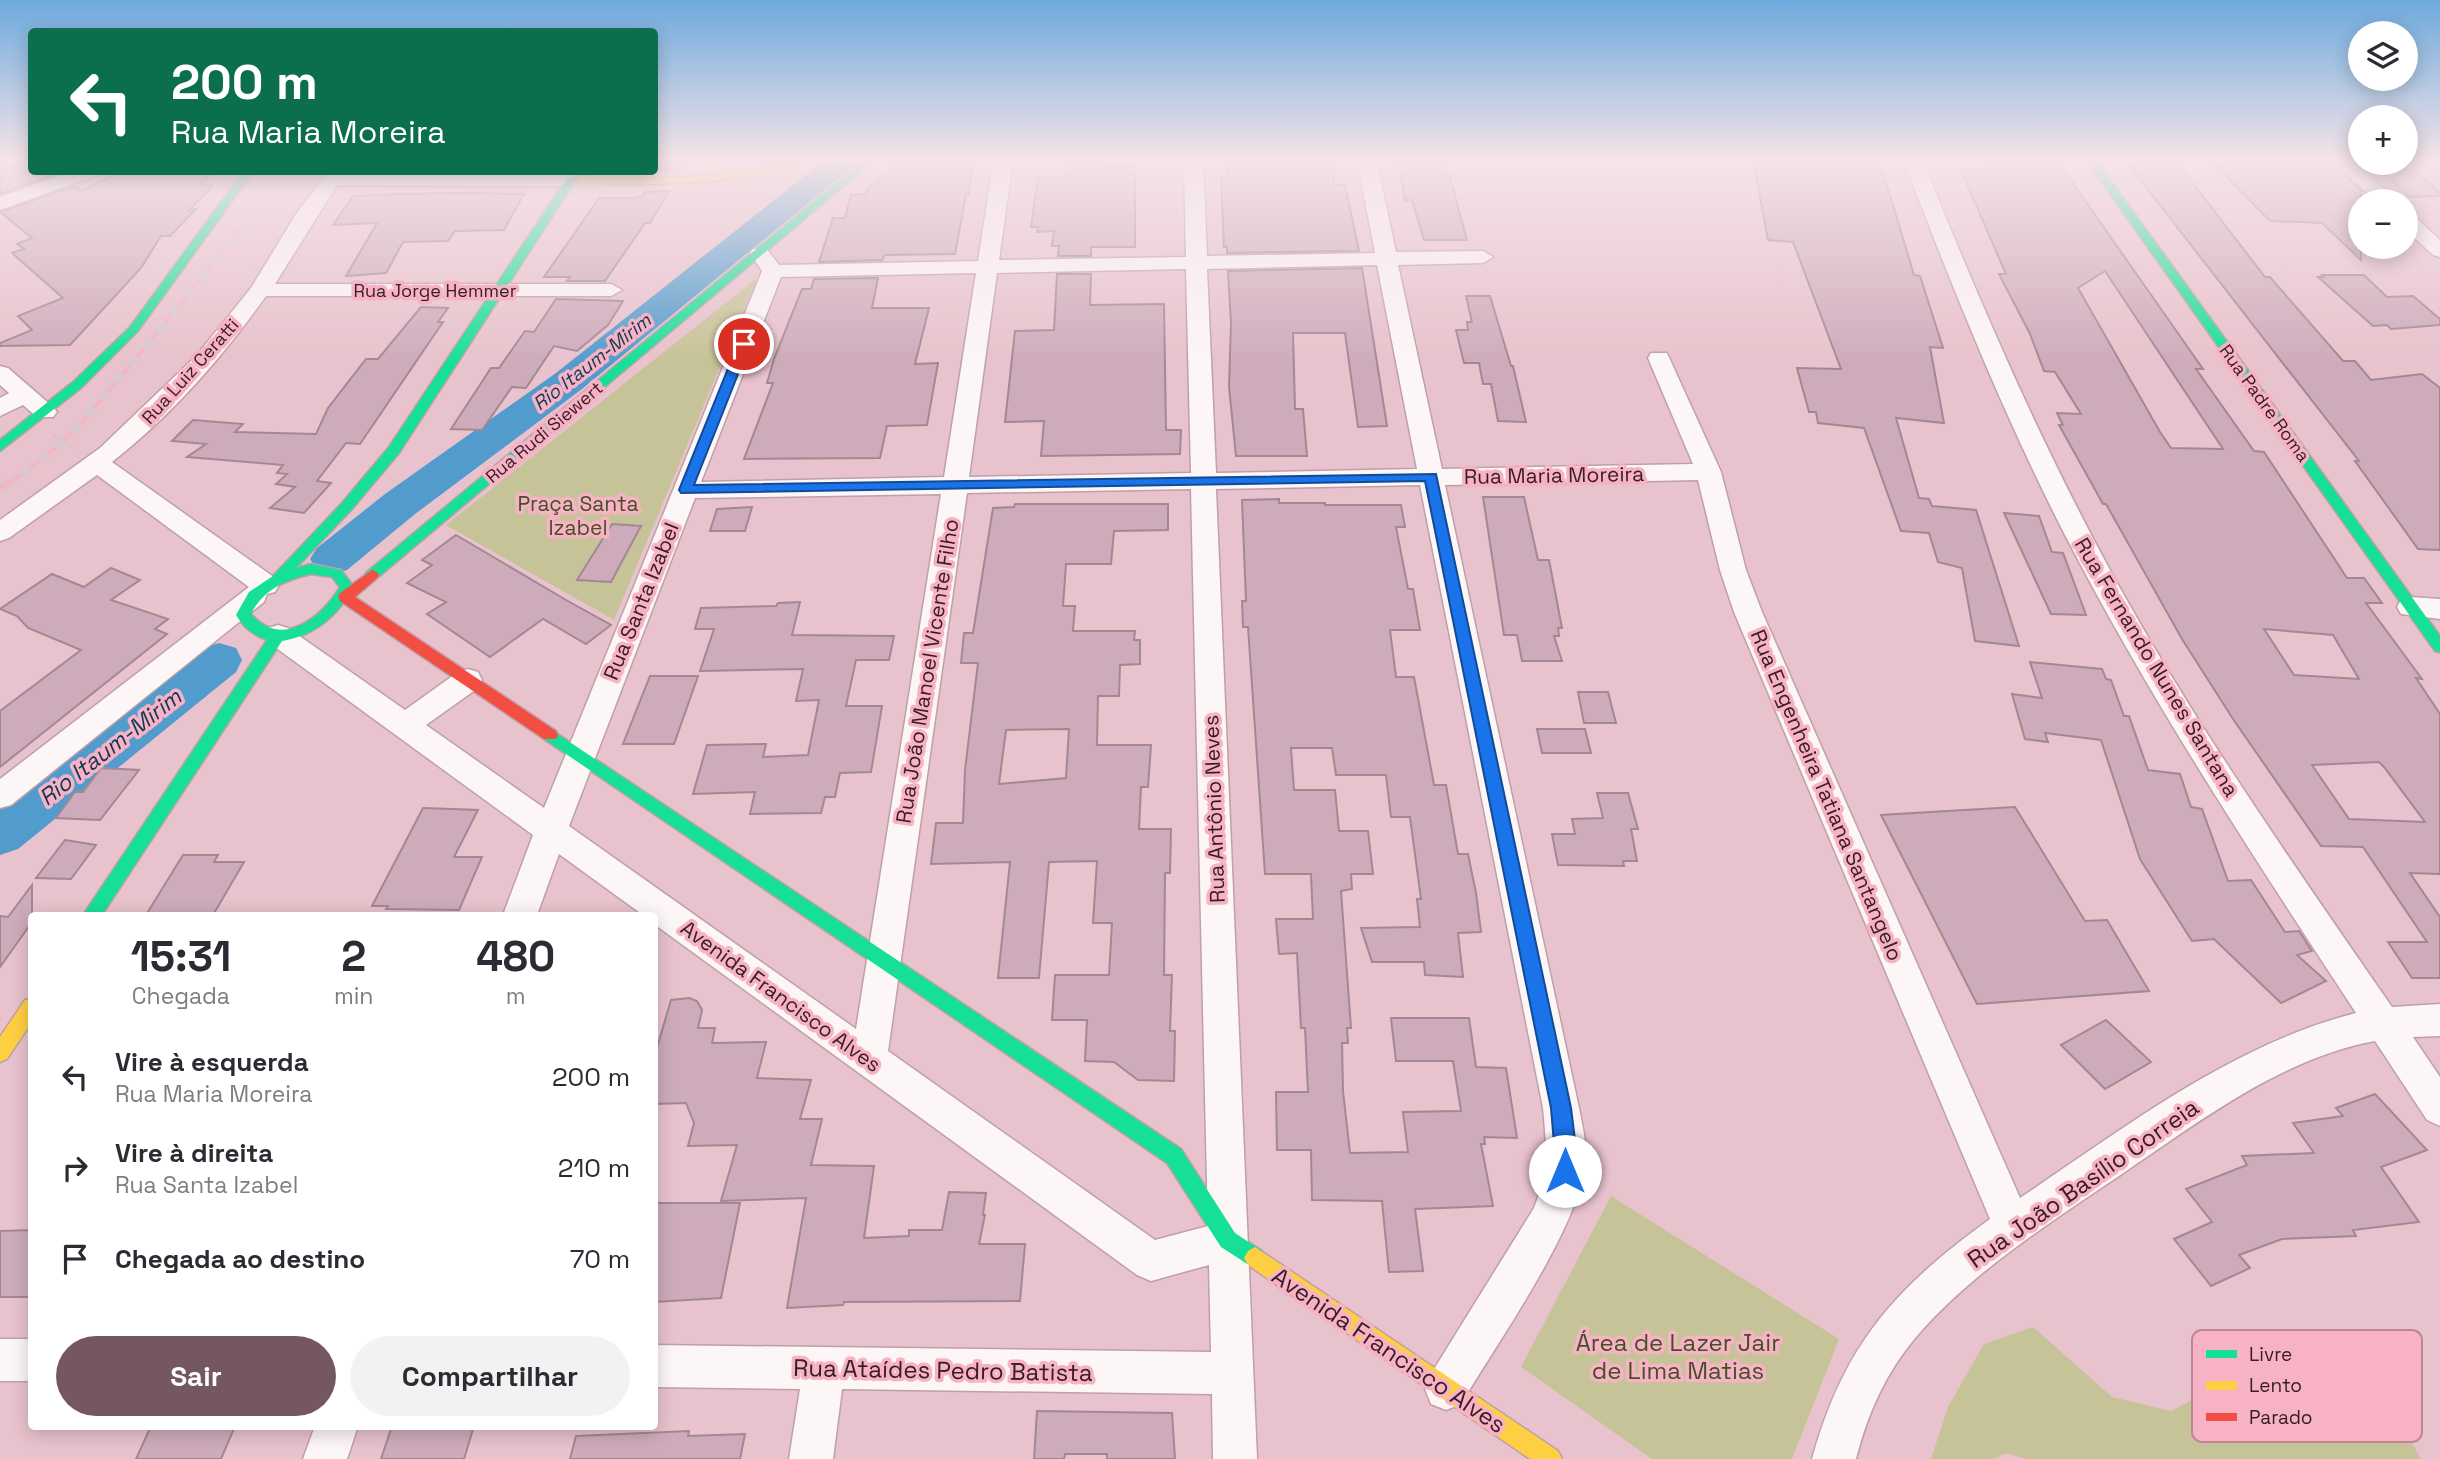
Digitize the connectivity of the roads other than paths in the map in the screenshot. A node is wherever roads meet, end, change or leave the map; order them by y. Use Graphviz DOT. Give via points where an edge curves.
graph roads {
  1 [pos="207,227"];
  2 [pos="296,227"];
  3 [pos="540,227"];
  4 [pos="800,227"];
  5 [pos="994,227"];
  6 [pos="1195,227"];
  7 [pos="1380,227"];
  8 [pos="1940,227"];
  9 [pos="2139,227"];
  10 [pos="2418,230"];
  11 [pos="2440,251"];
  12 [pos="1483,257"];
  13 [pos="1386,258"];
  14 [pos="766,262"];
  15 [pos="1196,262"];
  16 [pos="988,267"];
  17 [pos="260,290"];
  18 [pos="498,290"];
  19 [pos="611,290"];
  20 [pos="1659,358"];
  21 [pos="0,373"];
  22 [pos="23,394"];
  23 [pos="0,409"];
  24 [pos="38,417"];
  25 [pos="3,440"];
  26 [pos="98,464"];
  27 [pos="1709,472"];
  28 [pos="1431,477"];
  29 [pos="1203,481"];
  30 [pos="955,485"];
  31 [pos="686,490"];
  32 [pos="0,532"];
  33 [pos="266,586"];
  34 [pos="345,597"];
  35 [pos="2411,607"];
  36 [pos="2440,609"];
  37 [pos="278,635"];
  38 [pos="2440,647"];
  39 [pos="468,680"];
  40 [pos="404,726"];
  41 [pos="579,755"];
  42 [pos="0,796"];
  43 [pos="550,831"];
  44 [pos="94,912"];
  45 [pos="521,912"];
  46 [pos="883,960"];
  47 [pos="28,1012"];
  48 [pos="2440,1020"];
  49 [pos="2383,1021"];
  50 [pos="0,1053"];
  51 [pos="869,1059"];
  52 [pos="2440,1108"];
  53 [pos="2011,1226"];
  54 [pos="1227,1240"];
  55 [pos="0,1360"];
  56 [pos="28,1360"];
  57 [pos="658,1366"];
  58 [pos="824,1368"];
  59 [pos="1232,1373"];
  60 [pos="1446,1389"];
  61 [pos="336,1430"];
  62 [pos="325,1459"];
  63 [pos="811,1459"];
  64 [pos="1235,1459"];
  65 [pos="1550,1459"];
  66 [pos="1833,1459"];
  1 -- 24 [label="street" via="134,329"];
  2 -- 17 [label="street, Rua Luiz Ceratti"];
  3 -- 18 [label="street"];
  4 -- 14 [label="street, Rua Rudi Siewert"];
  5 -- 16 [label="street, Rua João Manoel Vicente Filho"];
  6 -- 15 [label="street, Rua Antônio Neves"];
  7 -- 13 [label="street"];
  8 -- 49 [label="street, Rua Fernando Nunes Santana" via="2030,441 2102,580 2202,749"];
  9 -- 35 [label="street, Rua Padre Roma"];
  10 -- 11 [label="street"];
  12 -- 13 [label="street"];
  13 -- 15 [label="street"];
  13 -- 28 [label="street"];
  14 -- 16 [label="street"];
  14 -- 31 [label="street, Rua Santa Izabel"];
  14 -- 34 [label="street, Rua Rudi Siewert"];
  15 -- 16 [label="street"];
  15 -- 29 [label="street, Rua Antônio Neves"];
  16 -- 30 [label="street, Rua João Manoel Vicente Filho"];
  17 -- 18 [label="street, Rua Jorge Hemmer"];
  17 -- 26 [label="street, Rua Luiz Ceratti" via="189,377"];
  18 -- 19 [label="street, Rua Jorge Hemmer"];
  18 -- 33 [label="street" via="371,480"];
  20 -- 27 [label="street, Rua Engenheira Tatiana Santangelo"];
  21 -- 22 [label="street"];
  22 -- 23 [label="street"];
  22 -- 24 [label="street"];
  24 -- 25 [label="street"];
  26 -- 32 [label="street, Rua Luiz Ceratti"];
  26 -- 33 [label="street"];
  27 -- 28 [label="street, Rua Maria Moreira"];
  27 -- 53 [label="street, Rua Engenheira Tatiana Santangelo" via="1748,612"];
  28 -- 29 [label="street, Rua Maria Moreira"];
  28 -- 60 [label="street" via="1561,1108 1567,1156 1562,1186 1548,1221"];
  29 -- 30 [label="street, Rua Maria Moreira"];
  29 -- 54 [label="street, Rua Antônio Neves"];
  30 -- 31 [label="street, Rua Maria Moreira"];
  30 -- 46 [label="street, Rua João Manoel Vicente Filho"];
  31 -- 41 [label="street, Rua Santa Izabel"];
  33 -- 34 [label="street" via="311,569 336,573 347,587"];
  33 -- 37 [label="street" via="243,615 246,624 264,634"];
  33 -- 42 [label="street"];
  34 -- 37 [label="street, Rua Rudi Siewert" via="319,622"];
  34 -- 39 [label="street, Avenida Francisco Alves"];
  35 -- 36 [label="street"];
  35 -- 38 [label="street, Rua Padre Roma"];
  37 -- 40 [label="street, Avenida Francisco Alves"];
  37 -- 44 [label="street"];
  39 -- 40 [label="street"];
  39 -- 41 [label="street, Avenida Francisco Alves"];
  40 -- 43 [label="street, Avenida Francisco Alves"];
  41 -- 43 [label="street, Rua Santa Izabel"];
  41 -- 46 [label="street, Avenida Francisco Alves"];
  43 -- 45 [label="street, Rua Santa Izabel"];
  43 -- 51 [label="street, Avenida Francisco Alves"];
  46 -- 51 [label="street, Rua João Manoel Vicente Filho"];
  46 -- 54 [label="street, Avenida Francisco Alves" via="1174,1156"];
  47 -- 50 [label="street"];
  48 -- 49 [label="street, Rua João Basílio Correia"];
  49 -- 52 [label="street, Rua Fernando Nunes Santana"];
  49 -- 53 [label="street, Rua João Basílio Correia" via="2340,1033 2195,1104"];
  51 -- 54 [label="street, Avenida Francisco Alves" via="1151,1261"];
  53 -- 66 [label="street, Rua João Basílio Correia" via="1908,1317 1867,1370 1838,1428"];
  54 -- 59 [label="street, Rua Antônio Neves"];
  54 -- 60 [label="street, Avenida Francisco Alves"];
  55 -- 56 [label="street"];
  57 -- 58 [label="street, Rua Ataídes Pedro Batista"];
  58 -- 59 [label="street, Rua Ataídes Pedro Batista"];
  58 -- 63 [label="street"];
  59 -- 64 [label="street, Rua Antônio Neves"];
  60 -- 65 [label="street, Avenida Francisco Alves"];
  61 -- 62 [label="street"];
}
